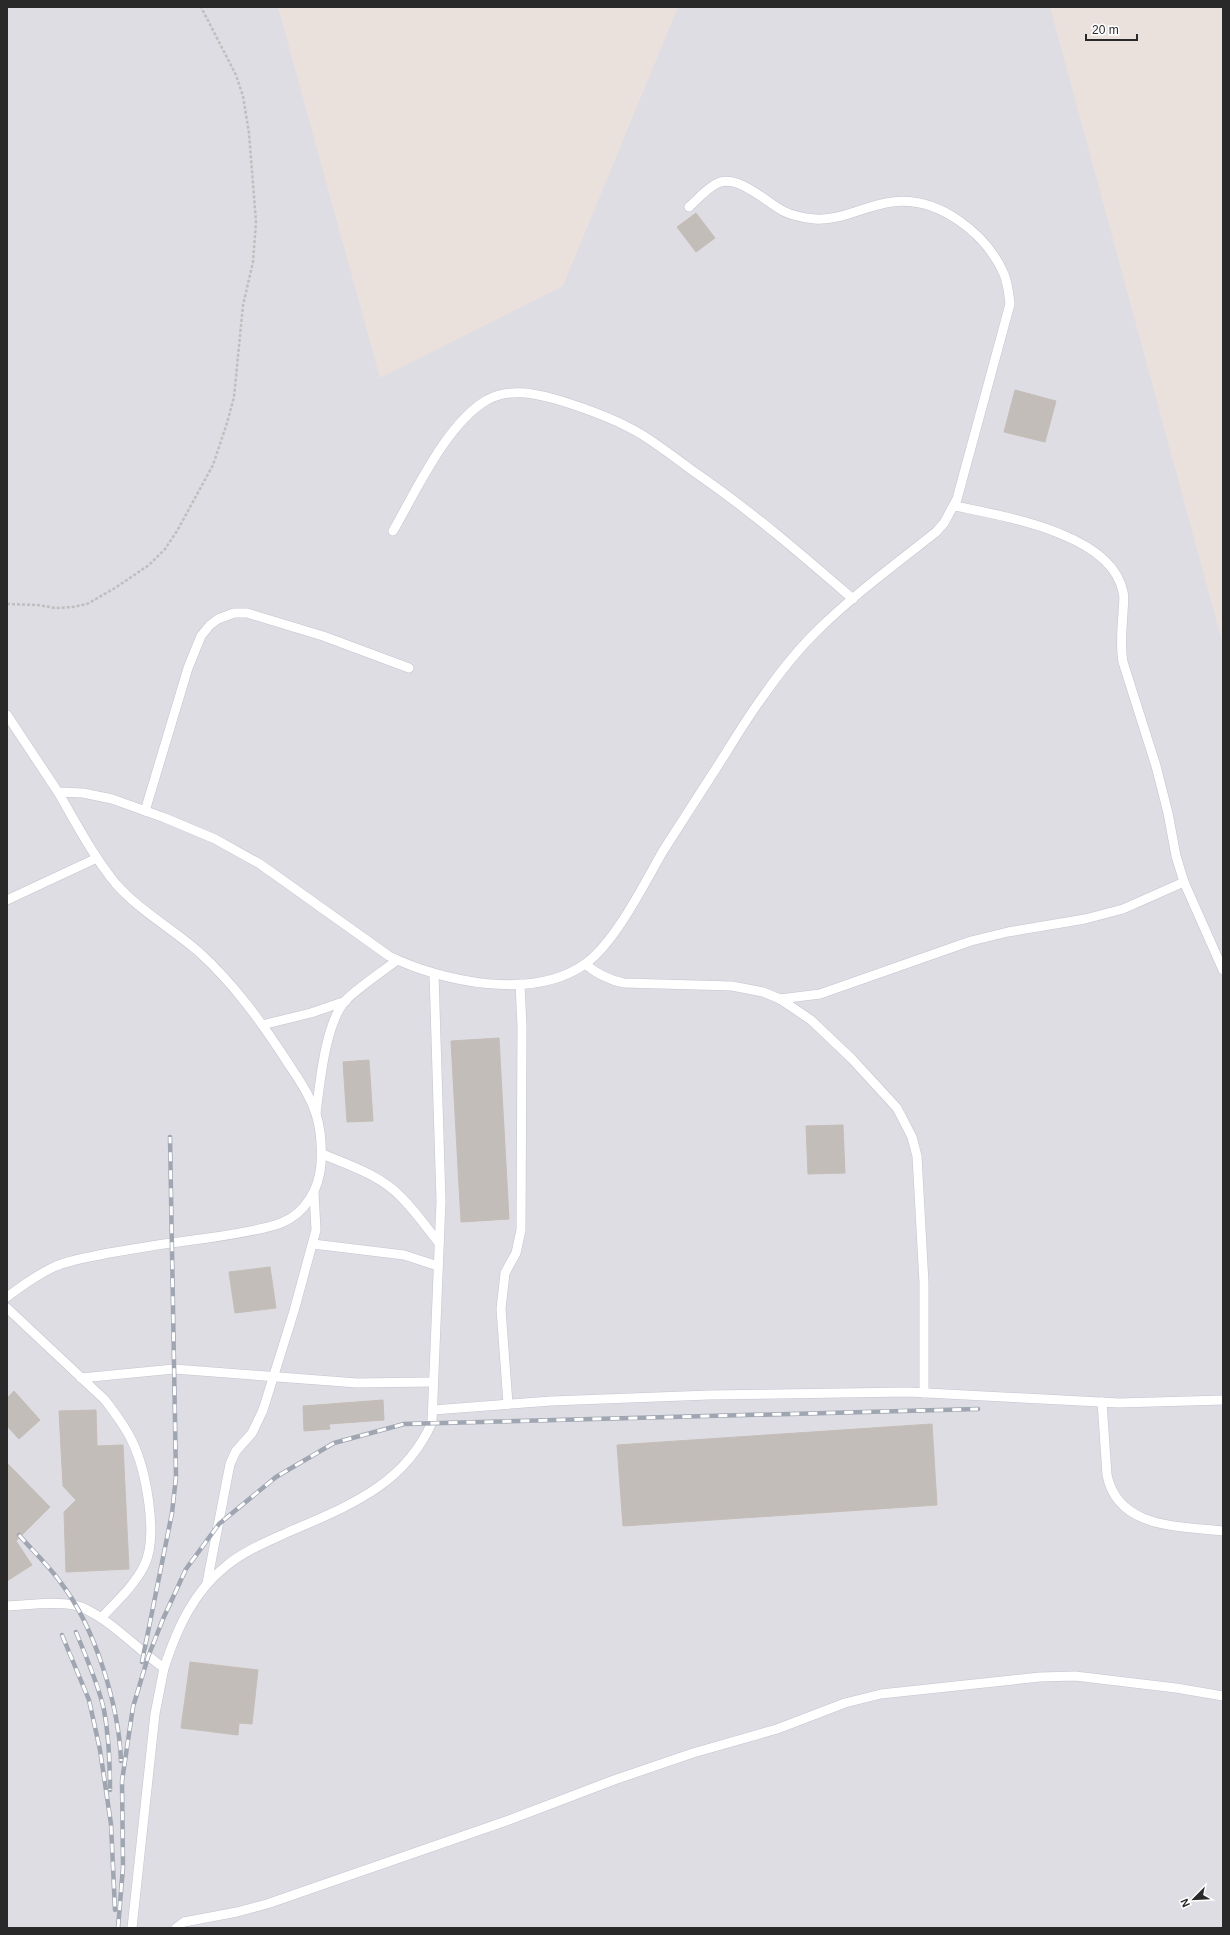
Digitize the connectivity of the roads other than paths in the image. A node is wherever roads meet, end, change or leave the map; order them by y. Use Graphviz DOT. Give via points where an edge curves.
graph roads {
  1 [pos="689,207"];
  2 [pos="955,506"];
  3 [pos="393,531"];
  4 [pos="853,599"];
  5 [pos="408,668"];
  6 [pos="7,714"];
  7 [pos="58,792"];
  8 [pos="145,811"];
  9 [pos="97,858"];
  10 [pos="1184,882"];
  11 [pos="7,900"];
  12 [pos="397,960"];
  13 [pos="585,964"];
  14 [pos="1223,970"];
  15 [pos="434,974"];
  16 [pos="520,984"];
  17 [pos="780,999"];
  18 [pos="346,1001"];
  19 [pos="262,1025"];
  20 [pos="316,1114"];
  21 [pos="322,1154"];
  22 [pos="314,1192"];
  23 [pos="439,1243"];
  24 [pos="313,1244"];
  25 [pos="438,1266"];
  26 [pos="7,1297"];
  27 [pos="7,1308"];
  28 [pos="272,1377"];
  29 [pos="82,1378"];
  30 [pos="433,1382"];
  31 [pos="924,1393"];
  32 [pos="1223,1400"];
  33 [pos="1102,1402"];
  34 [pos="508,1404"];
  35 [pos="433,1410"];
  36 [pos="1223,1531"];
  37 [pos="207,1583"];
  38 [pos="7,1606"];
  39 [pos="101,1618"];
  40 [pos="164,1668"];
  41 [pos="1223,1696"];
  42 [pos="132,1928"];
  43 [pos="176,1928"];
  1 -- 2 [label="lane" via="716,184 732,181 784,211 798,216 827,219 890,202 923,203 958,220 976,235 996,259 1004,275 1010,304"];
  2 -- 4 [label="lane" via="936,532"];
  2 -- 10 [label="lane" via="1026,521 1065,535 1090,549 1116,573 1124,593 1121,651 1123,662 1156,766"];
  3 -- 4 [label="lane" via="437,453 457,427 477,406 489,399 521,392 571,404 643,436 740,503"];
  4 -- 13 [label="lane" via="820,628 791,660 759,702 624,916 600,951"];
  5 -- 8 [label="lane" via="323,636 247,613 234,613 218,619 201,636 188,668"];
  6 -- 7 [label="lane"];
  7 -- 8 [label="lane" via="83,793 112,799"];
  7 -- 9 [label="lane"];
  8 -- 12 [label="lane" via="215,839 260,864"];
  9 -- 11 [label="lane"];
  9 -- 19 [label="lane" via="117,885 229,980"];
  10 -- 14 [label="lane"];
  10 -- 17 [label="lane" via="1123,909 1085,920 1008,932 971,941 820,994"];
  12 -- 15 [label="lane"];
  12 -- 18 [label="lane"];
  13 -- 16 [label="lane" via="555,979"];
  13 -- 17 [label="lane" via="595,973 624,983 732,986 763,992"];
  15 -- 16 [label="lane" via="459,980"];
  15 -- 23 [label="lane" via="441,1201"];
  16 -- 34 [label="lane" via="521,1230 516,1253 505,1273 501,1309"];
  17 -- 31 [label="lane" via="811,1020 852,1059 897,1108 912,1136 917,1156 924,1283"];
  18 -- 19 [label="lane"];
  18 -- 20 [label="lane" via="337,1016 326,1049"];
  19 -- 20 [label="lane" via="307,1093"];
  20 -- 21 [label="lane"];
  21 -- 22 [label="lane" via="320,1176"];
  21 -- 23 [label="lane" via="380,1181 402,1197"];
  22 -- 24 [label="lane" via="316,1230"];
  22 -- 26 [label="lane" via="307,1203 281,1223 231,1235 76,1259 42,1273"];
  23 -- 25 [label="lane"];
  24 -- 25 [label="lane" via="404,1255"];
  24 -- 28 [label="lane"];
  25 -- 30 [label="lane"];
  27 -- 29 [label="lane"];
  28 -- 29 [label="lane" via="174,1369"];
  28 -- 30 [label="lane" via="357,1383"];
  28 -- 37 [label="lane" via="263,1410 252,1433 236,1451 230,1464"];
  29 -- 39 [label="lane" via="119,1417 132,1441 142,1466 150,1527 145,1565 136,1580"];
  30 -- 35 [label="lane"];
  31 -- 33 [label="lane"];
  31 -- 34 [label="lane" via="701,1395"];
  32 -- 33 [label="lane"];
  33 -- 36 [label="lane" via="1109,1486 1123,1507 1135,1515 1166,1524"];
  34 -- 35 [label="lane"];
  35 -- 37 [label="lane" via="429,1429 414,1453 398,1472 378,1489 246,1552 225,1566"];
  37 -- 40 [label="lane" via="177,1630"];
  38 -- 39 [label="lane" via="60,1603 76,1606"];
  39 -- 40 [label="lane"];
  40 -- 42 [label="lane" via="155,1714"];
  41 -- 43 [label="lane" via="1075,1676 1040,1677 881,1694 845,1703 777,1729 693,1753 614,1780 509,1820 267,1904 184,1922"];
}
